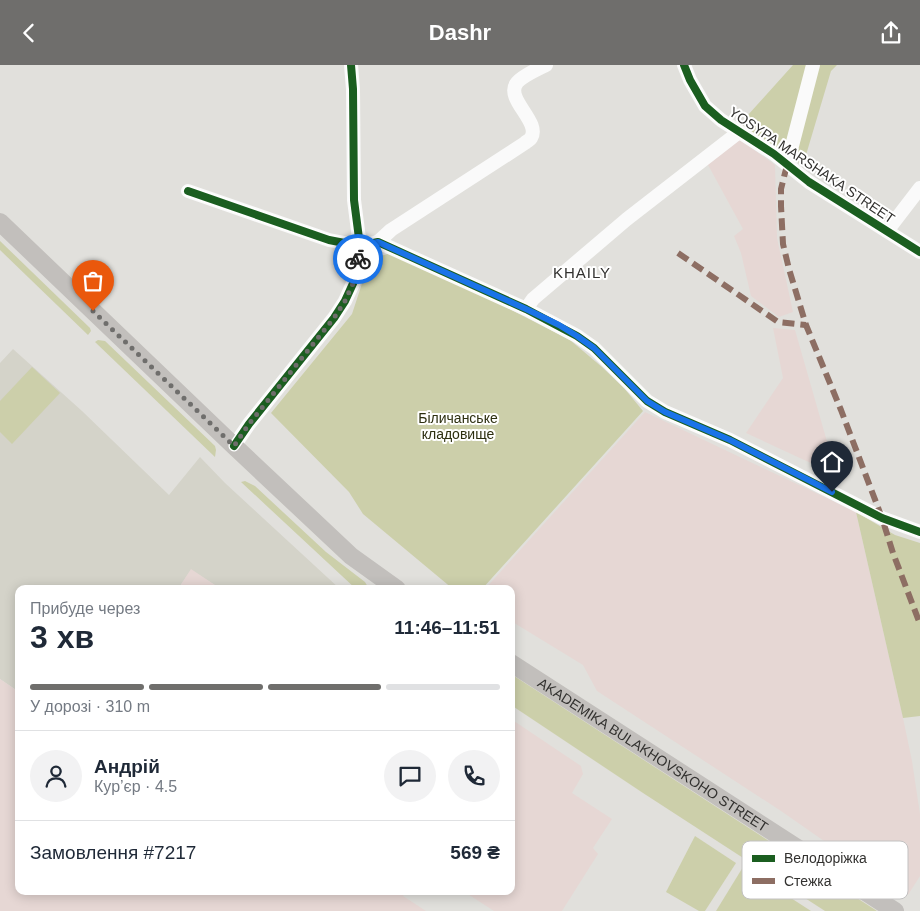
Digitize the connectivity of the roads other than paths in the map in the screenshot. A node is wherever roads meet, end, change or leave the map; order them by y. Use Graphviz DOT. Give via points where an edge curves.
graph roads {
  1 [pos="351,65"];
  2 [pos="546,65"];
  3 [pos="684,65"];
  4 [pos="813,65"];
  5 [pos="739,132"];
  6 [pos="787,165"];
  7 [pos="920,188"];
  8 [pos="188,191"];
  9 [pos="0,222"];
  10 [pos="887,231"];
  11 [pos="378,242"];
  12 [pos="360,246"];
  13 [pos="920,252"];
  14 [pos="526,309"];
  15 [pos="234,446"];
  16 [pos="920,531"];
  17 [pos="391,585"];
  18 [pos="515,666"];
  19 [pos="786,841"];
  20 [pos="875,899"];
  21 [pos="894,911"];
  1 -- 12 [label="street" via="354,201"];
  2 -- 11 [label="street" via="518,81 513,91 531,125 531,137 391,230"];
  3 -- 5 [label="street, YOSYPA MARSHAKA STREET" via="705,106"];
  4 -- 6 [label="street"];
  5 -- 6 [label="street, YOSYPA MARSHAKA STREET"];
  5 -- 14 [label="street" via="627,219"];
  6 -- 10 [label="street, YOSYPA MARSHAKA STREET"];
  7 -- 10 [label="street, YOSYPA MARSHAKA STREET"];
  8 -- 12 [label="street" via="329,240"];
  9 -- 15 [label="main road"];
  10 -- 13 [label="street, YOSYPA MARSHAKA STREET"];
  11 -- 12 [label="street"];
  11 -- 14 [label="street"];
  12 -- 15 [label="street" via="356,277 345,301"];
  14 -- 16 [label="street" via="594,348 647,401 665,412 730,440 882,518"];
  15 -- 17 [label="main road" via="351,556"];
  18 -- 19 [label="main road, AKADEMIKA BULAKHOVSKOHO STREET"];
  20 -- 21 [label="main road, AKADEMIKA BULAKHOVSKOHO STREET"];
}
